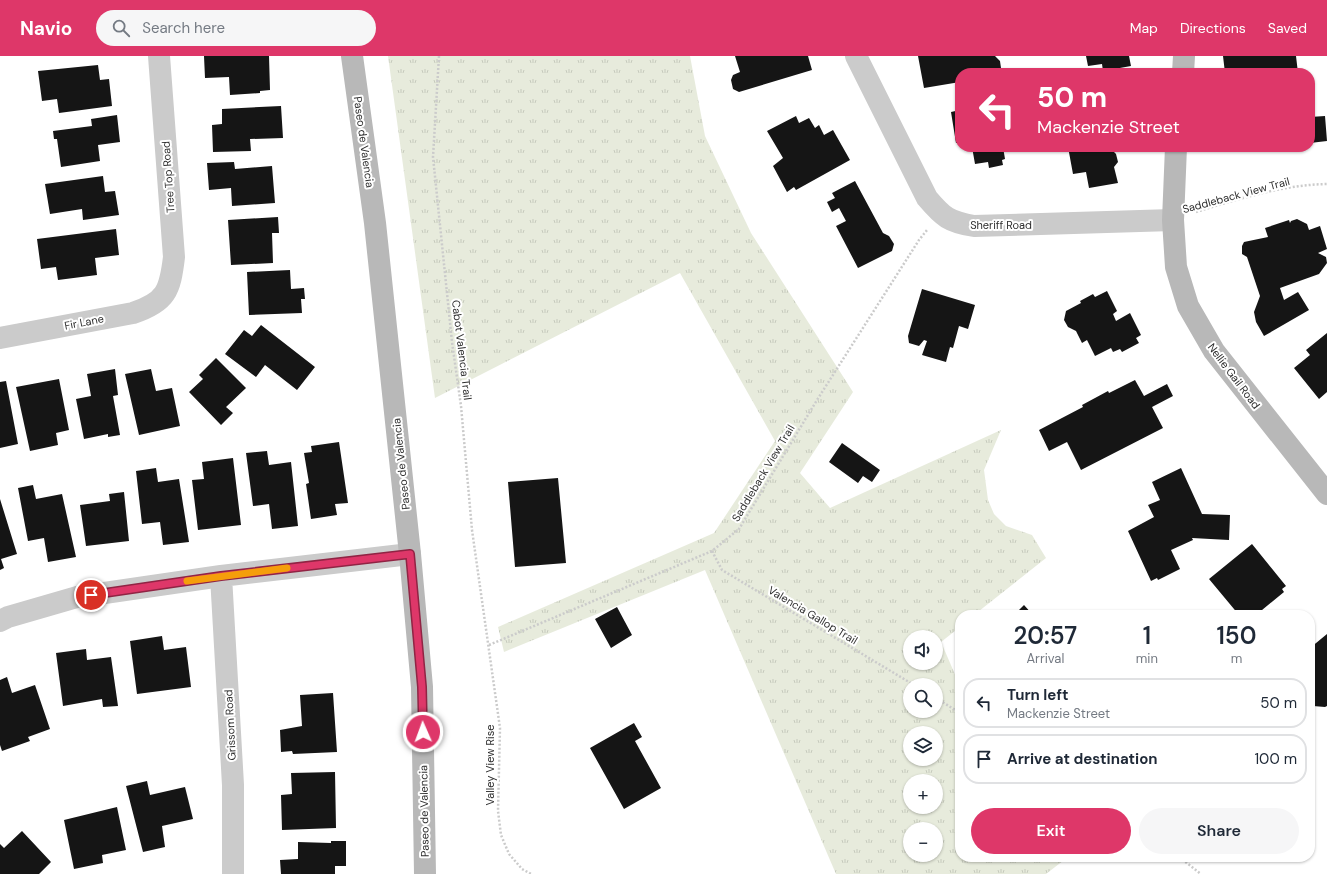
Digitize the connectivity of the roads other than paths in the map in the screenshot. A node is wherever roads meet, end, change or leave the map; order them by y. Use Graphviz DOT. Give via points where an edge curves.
graph roads {
  1 [pos="159,56"];
  2 [pos="352,56"];
  3 [pos="856,56"];
  4 [pos="1184,56"];
  5 [pos="1183,68"];
  6 [pos="1176,152"];
  7 [pos="1173,220"];
  8 [pos="163,297"];
  9 [pos="0,338"];
  10 [pos="1327,494"];
  11 [pos="410,554"];
  12 [pos="221,576"];
  13 [pos="0,621"];
  14 [pos="233,874"];
  15 [pos="425,874"];
  1 -- 8 [label="street, Tree Top Road" via="174,257 172,279"];
  2 -- 11 [label="main road, Paseo de Valencia" via="375,223"];
  3 -- 7 [label="street, Sheriff Road" via="927,198 940,215 953,223 974,226"];
  4 -- 5 [label="main road"];
  6 -- 7 [label="main road, Nellie Gail Road"];
  7 -- 10 [label="main road, Nellie Gail Road" via="1176,267 1188,306 1214,352"];
  8 -- 9 [label="street, Fir Lane" via="151,307 133,313"];
  11 -- 12 [label="street"];
  11 -- 15 [label="main road, Paseo de Valencia" via="422,687"];
  12 -- 13 [label="street" via="76,597"];
  12 -- 14 [label="street, Grissom Road" via="233,785"];
}
